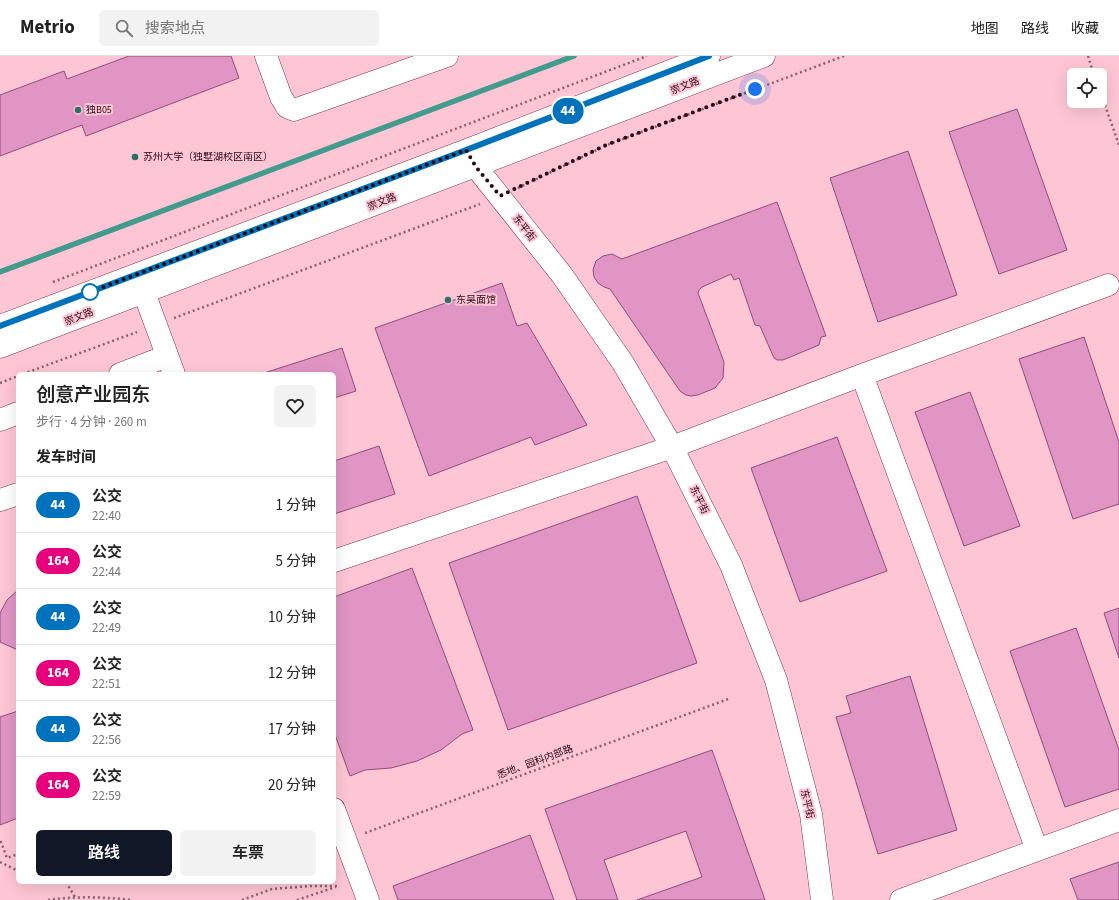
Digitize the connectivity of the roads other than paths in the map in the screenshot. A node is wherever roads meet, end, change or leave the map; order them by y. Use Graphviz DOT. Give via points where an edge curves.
graph roads {
  1 [pos="266,56"];
  2 [pos="447,56"];
  3 [pos="709,56"];
  4 [pos="764,56"];
  5 [pos="471,158"];
  6 [pos="141,283"];
  7 [pos="1108,285"];
  8 [pos="0,326"];
  9 [pos="0,348"];
  10 [pos="171,365"];
  11 [pos="131,372"];
  12 [pos="862,375"];
  13 [pos="16,414"];
  14 [pos="0,420"];
  15 [pos="672,447"];
  16 [pos="16,495"];
  17 [pos="0,500"];
  18 [pos="336,560"];
  19 [pos="336,814"];
  20 [pos="1119,820"];
  21 [pos="1037,850"];
  22 [pos="368,900"];
  23 [pos="822,900"];
  24 [pos="900,900"];
  1 -- 2 [label="street" via="281,98 287,107 294,110"];
  3 -- 5 [label="street, 崇文路"];
  4 -- 5 [label="street, 崇文路"];
  5 -- 6 [label="street, 崇文路"];
  5 -- 15 [label="street, 东平街" via="562,275 623,363"];
  6 -- 8 [label="street, 崇文路"];
  6 -- 9 [label="street, 崇文路"];
  6 -- 10 [label="street"];
  7 -- 12 [label="street"];
  10 -- 11 [label="street"];
  12 -- 15 [label="street"];
  12 -- 21 [label="street"];
  13 -- 14 [label="street"];
  15 -- 18 [label="street"];
  15 -- 23 [label="street, 东平街" via="731,565 776,680 811,814"];
  16 -- 17 [label="street"];
  19 -- 22 [label="street"];
  20 -- 21 [label="street"];
  21 -- 24 [label="street"];
}
